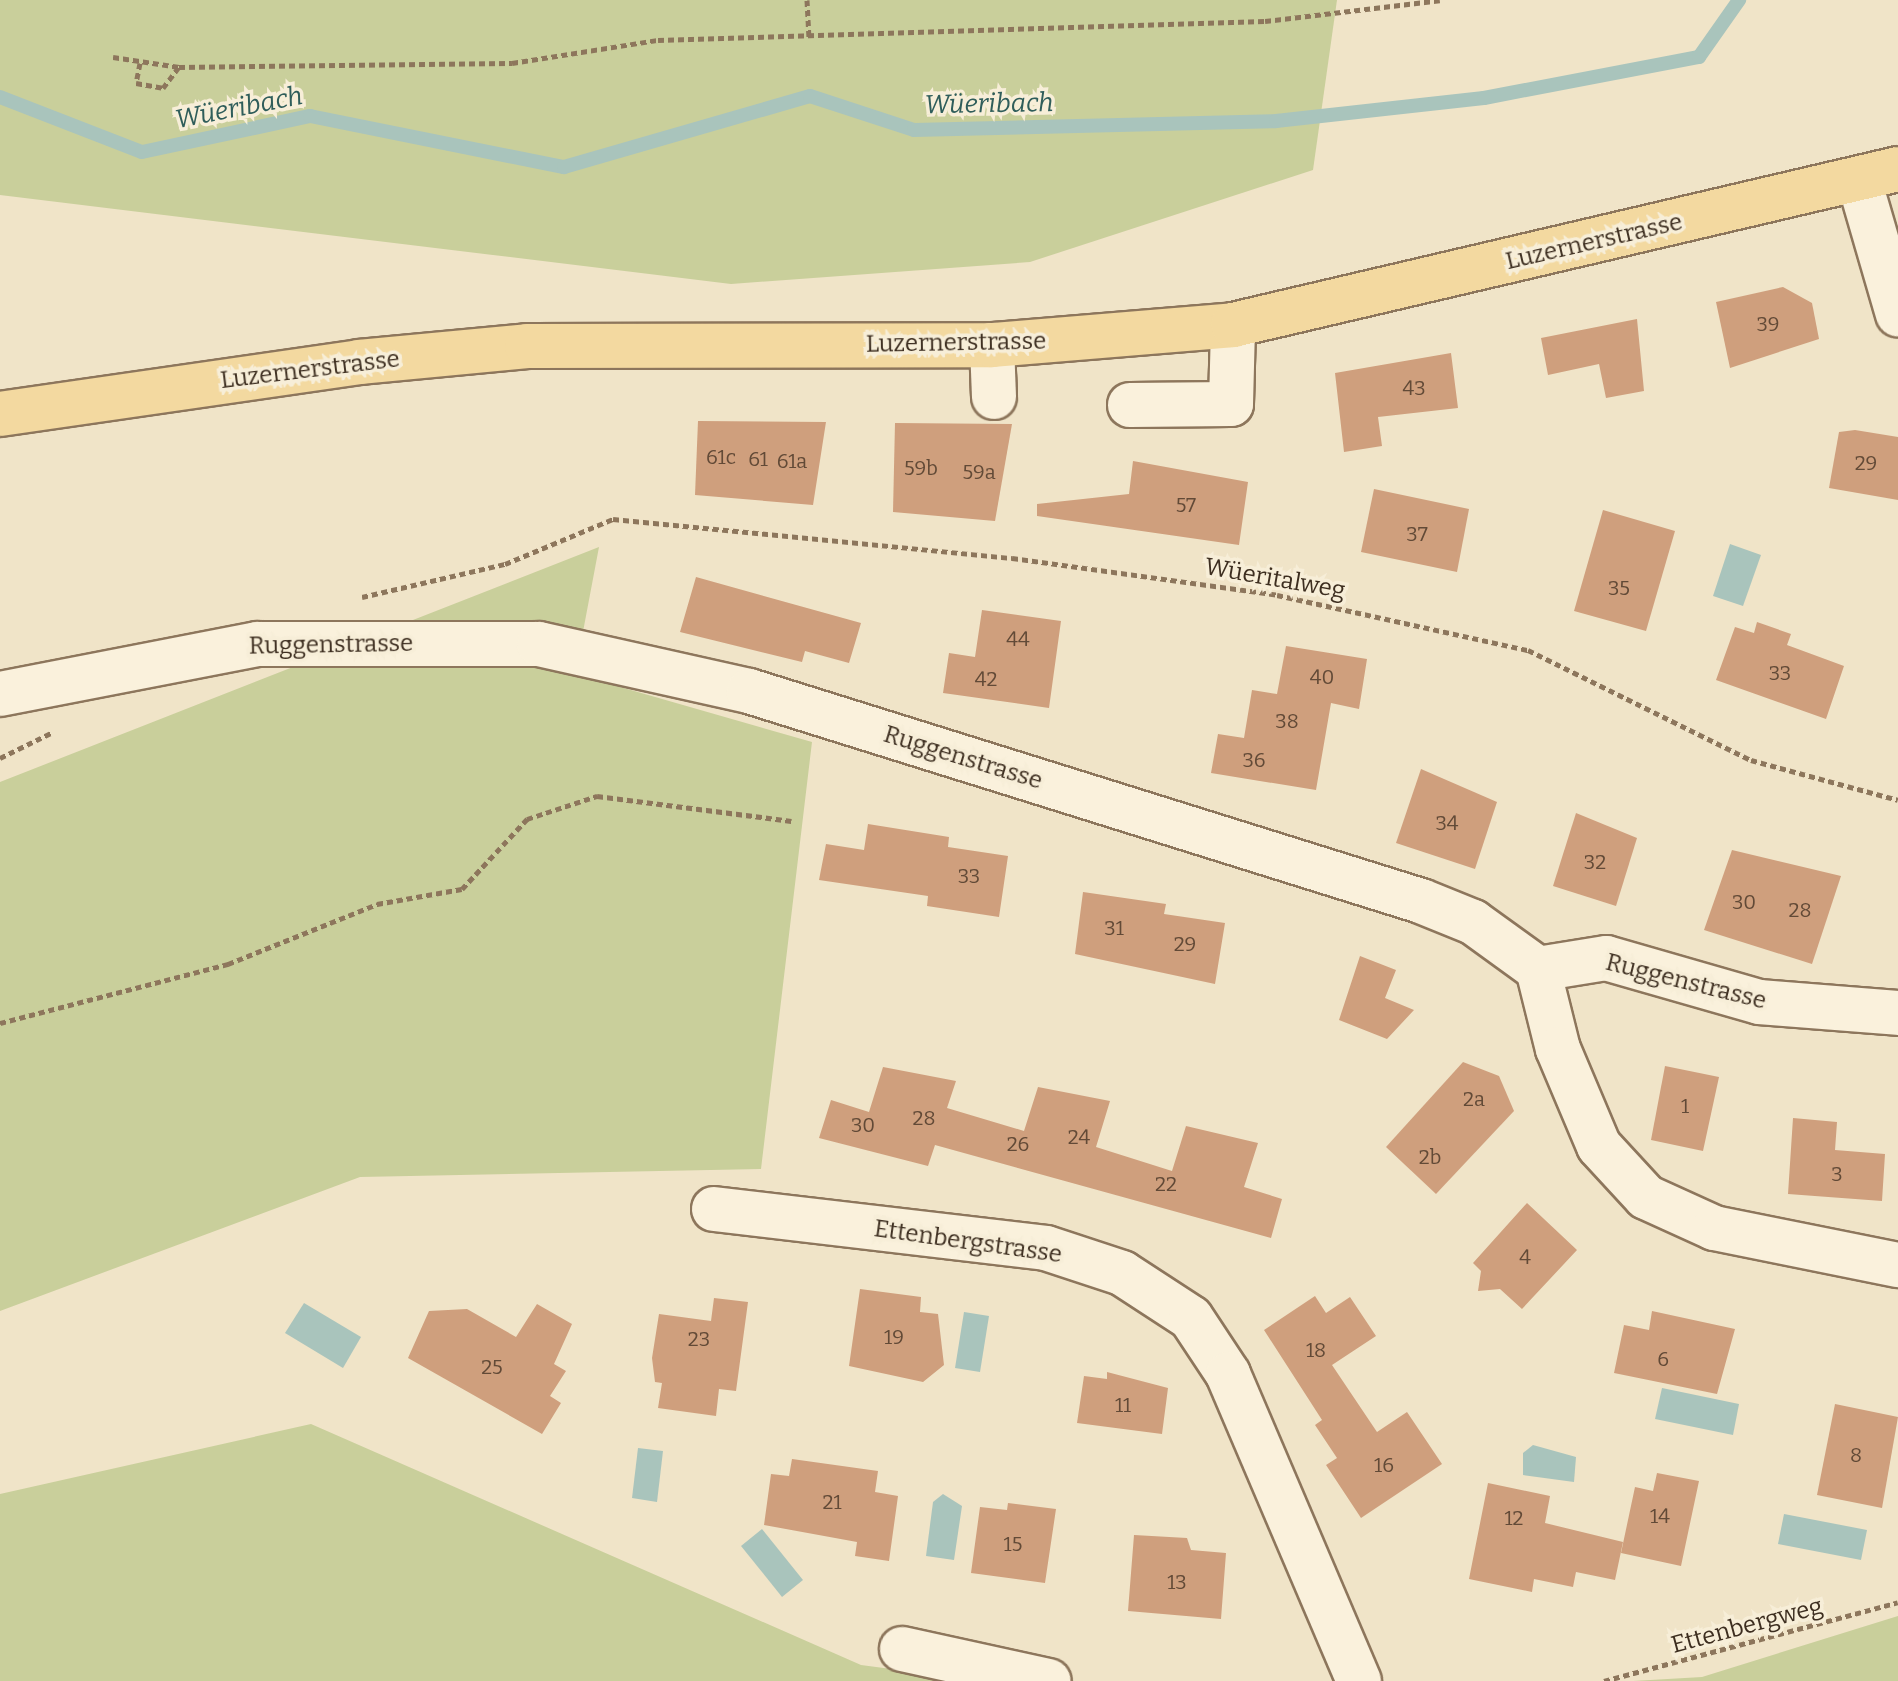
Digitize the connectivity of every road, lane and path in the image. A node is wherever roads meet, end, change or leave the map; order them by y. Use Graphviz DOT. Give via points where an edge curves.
graph roads {
  1 [pos="807,0"];
  2 [pos="1440,0"];
  3 [pos="809,37"];
  4 [pos="113,57"];
  5 [pos="140,63"];
  6 [pos="179,67"];
  7 [pos="1879,174"];
  8 [pos="1898,314"];
  9 [pos="1233,325"];
  10 [pos="992,345"];
  11 [pos="994,397"];
  12 [pos="1130,405"];
  13 [pos="0,414"];
  14 [pos="349,600"];
  15 [pos="0,694"];
  16 [pos="1898,800"];
  17 [pos="791,821"];
  18 [pos="1538,969"];
  19 [pos="1898,1013"];
  20 [pos="0,1023"];
  21 [pos="714,1209"];
  22 [pos="1898,1265"];
  23 [pos="1898,1602"];
  24 [pos="902,1649"];
  25 [pos="1049,1681"];
  26 [pos="1359,1681"];
  27 [pos="1604,1681"];
  1 -- 3 [label="path"];
  2 -- 3 [label="path" via="1265,21"];
  3 -- 6 [label="path" via="658,40 512,63"];
  4 -- 5 [label="path"];
  5 -- 6 [label="path"];
  5 -- 6 [label="path" via="136,83 163,88"];
  7 -- 8 [label="street"];
  7 -- 9 [label="main road, Luzernerstrasse"];
  9 -- 10 [label="main road, Luzernerstrasse"];
  9 -- 12 [label="street" via="1231,404"];
  10 -- 11 [label="street"];
  10 -- 13 [label="main road, Luzernerstrasse" via="527,346 359,362"];
  14 -- 16 [label="path, Wüeritalweg" via="505,564 613,519 1012,558 1291,598 1528,650 1751,760"];
  15 -- 18 [label="street, Ruggenstrasse" via="257,644 539,644 749,691 1421,901 1473,922"];
  17 -- 20 [label="path" via="597,796 527,819 462,889 377,904 228,964"];
  18 -- 19 [label="street, Ruggenstrasse" via="1606,958 1759,1002"];
  18 -- 22 [label="street" via="1558,1049 1599,1146 1646,1197 1714,1228"];
  21 -- 26 [label="street, Ettenbergstrasse" via="1046,1248 1122,1273 1191,1318 1228,1374"];
  23 -- 27 [label="path, Ettenbergweg"];
  24 -- 25 [label="street"];
}
